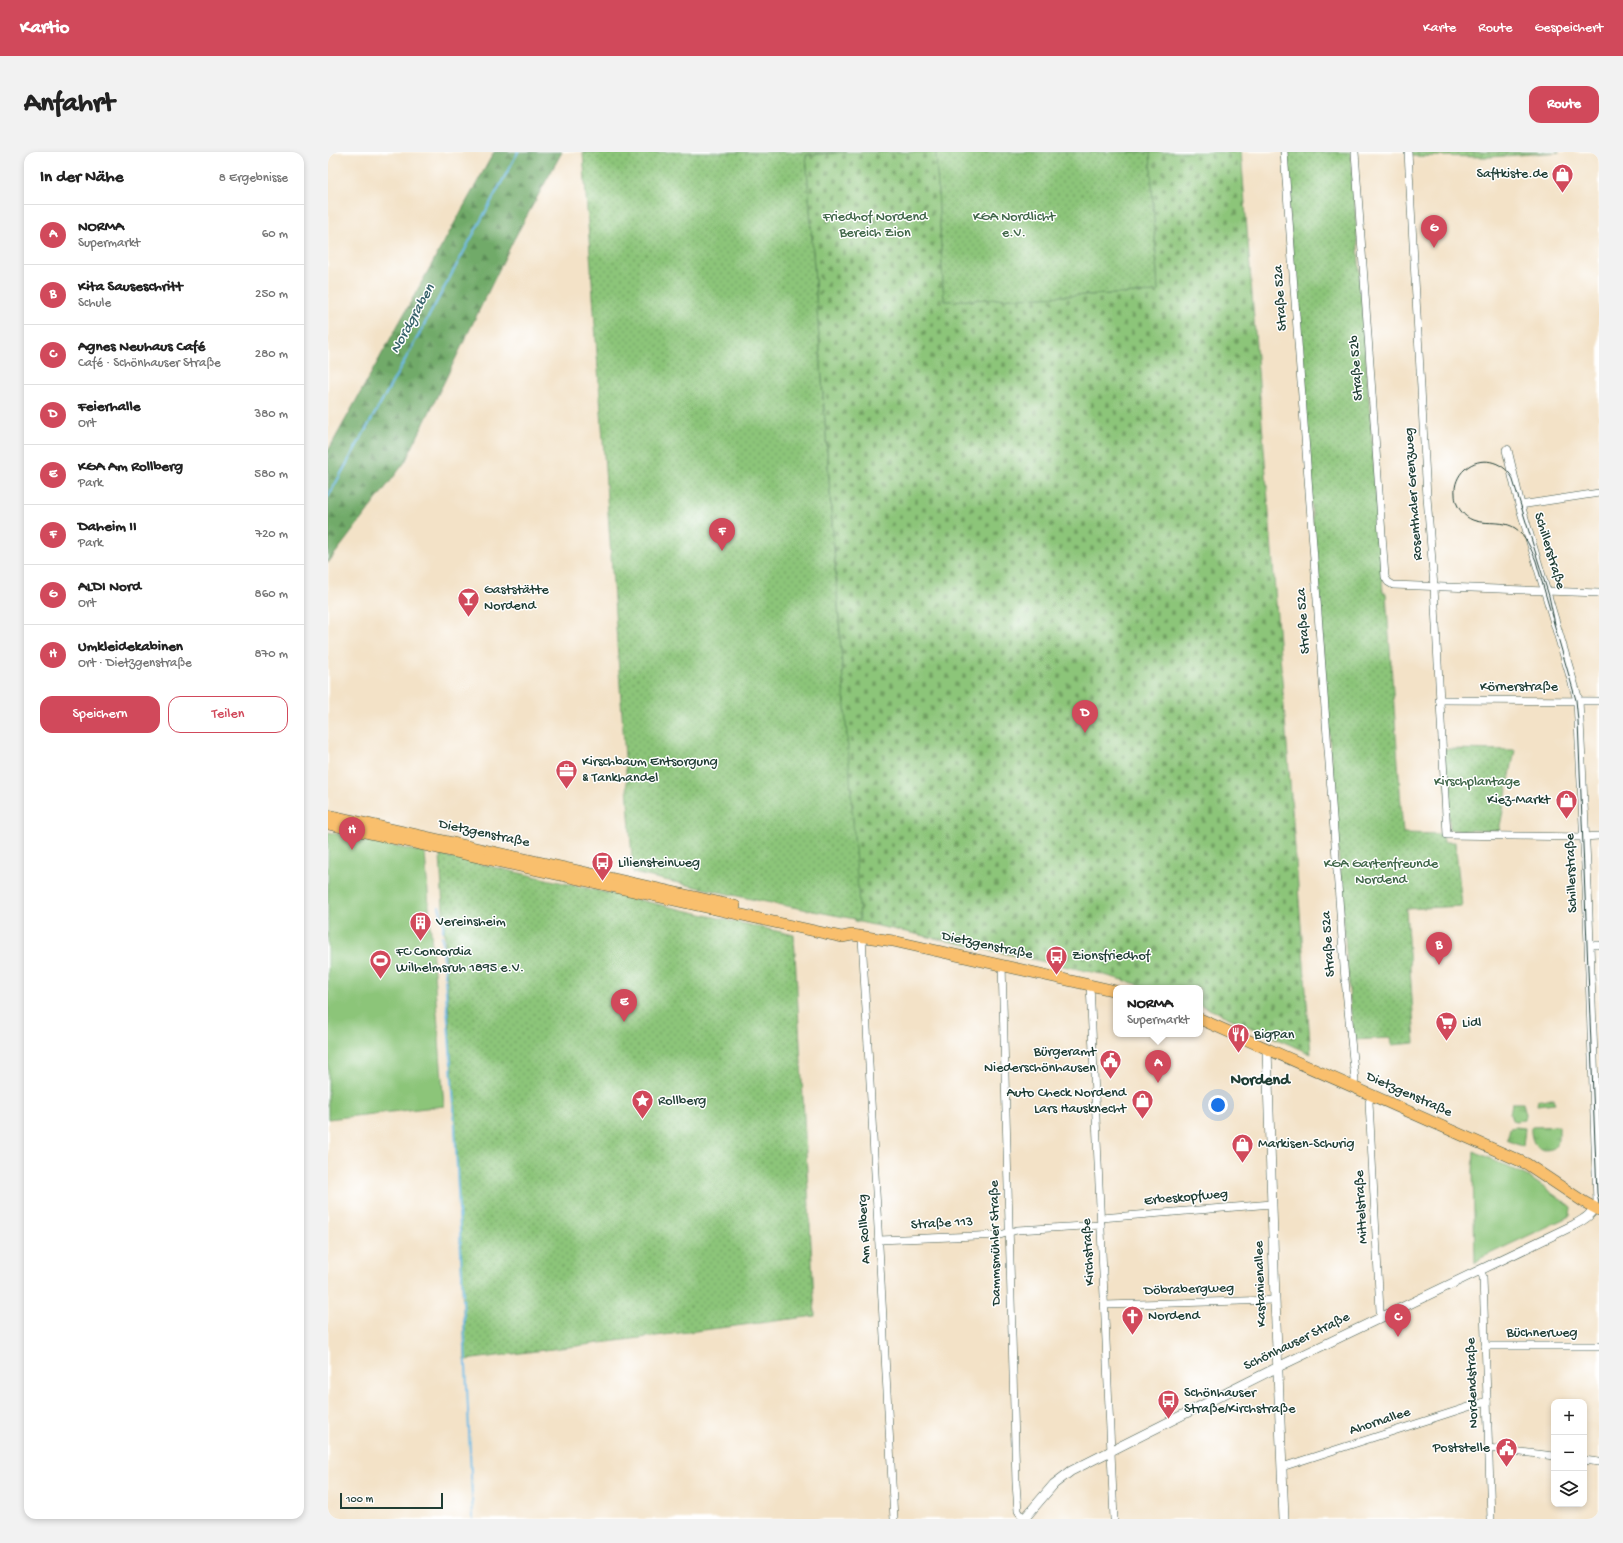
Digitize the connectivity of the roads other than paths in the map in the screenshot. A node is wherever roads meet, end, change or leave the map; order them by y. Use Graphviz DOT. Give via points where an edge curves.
graph roads {
  1 [pos="1284,152"];
  2 [pos="1355,152"];
  3 [pos="1408,152"];
  4 [pos="1507,450"];
  5 [pos="1599,493"];
  6 [pos="1520,505"];
  7 [pos="1434,587"];
  8 [pos="1546,591"];
  9 [pos="1599,593"];
  10 [pos="1439,700"];
  11 [pos="1578,700"];
  12 [pos="1599,701"];
  13 [pos="328,815"];
  14 [pos="328,824"];
  15 [pos="1599,836"];
  16 [pos="1585,837"];
  17 [pos="433,842"];
  18 [pos="857,936"];
  19 [pos="1589,945"];
  20 [pos="1599,945"];
  21 [pos="1002,964"];
  22 [pos="1090,984"];
  23 [pos="1113,990"];
  24 [pos="1203,1020"];
  25 [pos="1267,1049"];
  26 [pos="1597,1085"];
  27 [pos="1352,1087"];
  28 [pos="1372,1096"];
  29 [pos="1272,1204"];
  30 [pos="1597,1209"];
  31 [pos="1101,1221"];
  32 [pos="1008,1233"];
  33 [pos="879,1240"];
  34 [pos="1480,1270"];
  35 [pos="1275,1300"];
  36 [pos="1105,1306"];
  37 [pos="1382,1317"];
  38 [pos="1485,1346"];
  39 [pos="1599,1346"];
  40 [pos="1278,1367"];
  41 [pos="1487,1401"];
  42 [pos="1488,1448"];
  43 [pos="1110,1450"];
  44 [pos="1551,1456"];
  45 [pos="1587,1460"];
  46 [pos="1599,1462"];
  47 [pos="1282,1467"];
  48 [pos="894,1519"];
  49 [pos="1024,1519"];
  50 [pos="1114,1519"];
  51 [pos="1284,1519"];
  52 [pos="1491,1519"];
  1 -- 27 [label="street, Straße 52a" via="1344,980 1355,1080"];
  2 -- 7 [label="street, Straße 52b" via="1385,577 1393,585"];
  3 -- 7 [label="street, Rosenthaler Grenzweg"];
  4 -- 6 [label="street, Schillerstraße"];
  5 -- 6 [label="street"];
  6 -- 8 [label="street, Schillerstraße"];
  7 -- 8 [label="street"];
  7 -- 10 [label="street, Rosenthaler Grenzweg"];
  8 -- 9 [label="street"];
  8 -- 11 [label="street, Schillerstraße"];
  10 -- 11 [label="street, Körnerstraße"];
  10 -- 16 [label="street, Rosenthaler Grenzweg" via="1447,835"];
  11 -- 12 [label="street, Körnerstraße"];
  11 -- 16 [label="street, Schillerstraße"];
  13 -- 17 [label="main road, Dietzgenstraße"];
  14 -- 17 [label="main road, Dietzgenstraße"];
  15 -- 16 [label="street"];
  16 -- 19 [label="street, Schillerstraße"];
  17 -- 18 [label="main road, Dietzgenstraße" via="842,937"];
  18 -- 21 [label="main road, Dietzgenstraße"];
  18 -- 33 [label="street, Am Rollberg"];
  19 -- 20 [label="street"];
  19 -- 26 [label="street, Schillerstraße"];
  21 -- 22 [label="main road, Dietzgenstraße"];
  21 -- 32 [label="street, Dammsmühler Straße"];
  22 -- 23 [label="main road, Dietzgenstraße"];
  22 -- 31 [label="street, Kirchstraße"];
  24 -- 25 [label="main road, Dietzgenstraße"];
  25 -- 27 [label="main road, Dietzgenstraße"];
  25 -- 29 [label="street, Kastanienallee"];
  26 -- 30 [label="street, Schillerstraße"];
  27 -- 28 [label="main road, Dietzgenstraße"];
  28 -- 30 [label="main road, Dietzgenstraße" via="1527,1164"];
  28 -- 37 [label="street, Mittelstraße" via="1369,1102"];
  29 -- 31 [label="street, Erbeskopfweg"];
  29 -- 35 [label="street, Kastanienallee"];
  30 -- 34 [label="street, Schönhauser Straße" via="1574,1225"];
  31 -- 32 [label="street, Straße 113"];
  31 -- 36 [label="street, Kirchstraße"];
  32 -- 33 [label="street, Straße 113"];
  32 -- 49 [label="street, Dammsmühler Straße" via="1016,1483 1018,1511"];
  33 -- 48 [label="street, Am Rollberg"];
  34 -- 37 [label="street, Schönhauser Straße"];
  34 -- 38 [label="street, Nordendstraße" via="1483,1277"];
  35 -- 36 [label="street, Döbrabergweg"];
  35 -- 40 [label="street, Kastanienallee"];
  36 -- 43 [label="street, Kirchstraße"];
  37 -- 40 [label="street, Schönhauser Straße"];
  38 -- 39 [label="street, Büchnerweg"];
  38 -- 41 [label="street, Nordendstraße"];
  40 -- 43 [label="street, Schönhauser Straße"];
  40 -- 47 [label="street, Kastanienallee"];
  41 -- 42 [label="street, Nordendstraße"];
  41 -- 47 [label="street, Ahornallee"];
  42 -- 44 [label="street"];
  42 -- 52 [label="street, Nordendstraße"];
  43 -- 49 [label="street, Schönhauser Straße" via="1062,1476"];
  43 -- 50 [label="street, Kirchstraße"];
  45 -- 46 [label="street"];
  47 -- 51 [label="street, Kastanienallee"];
}
